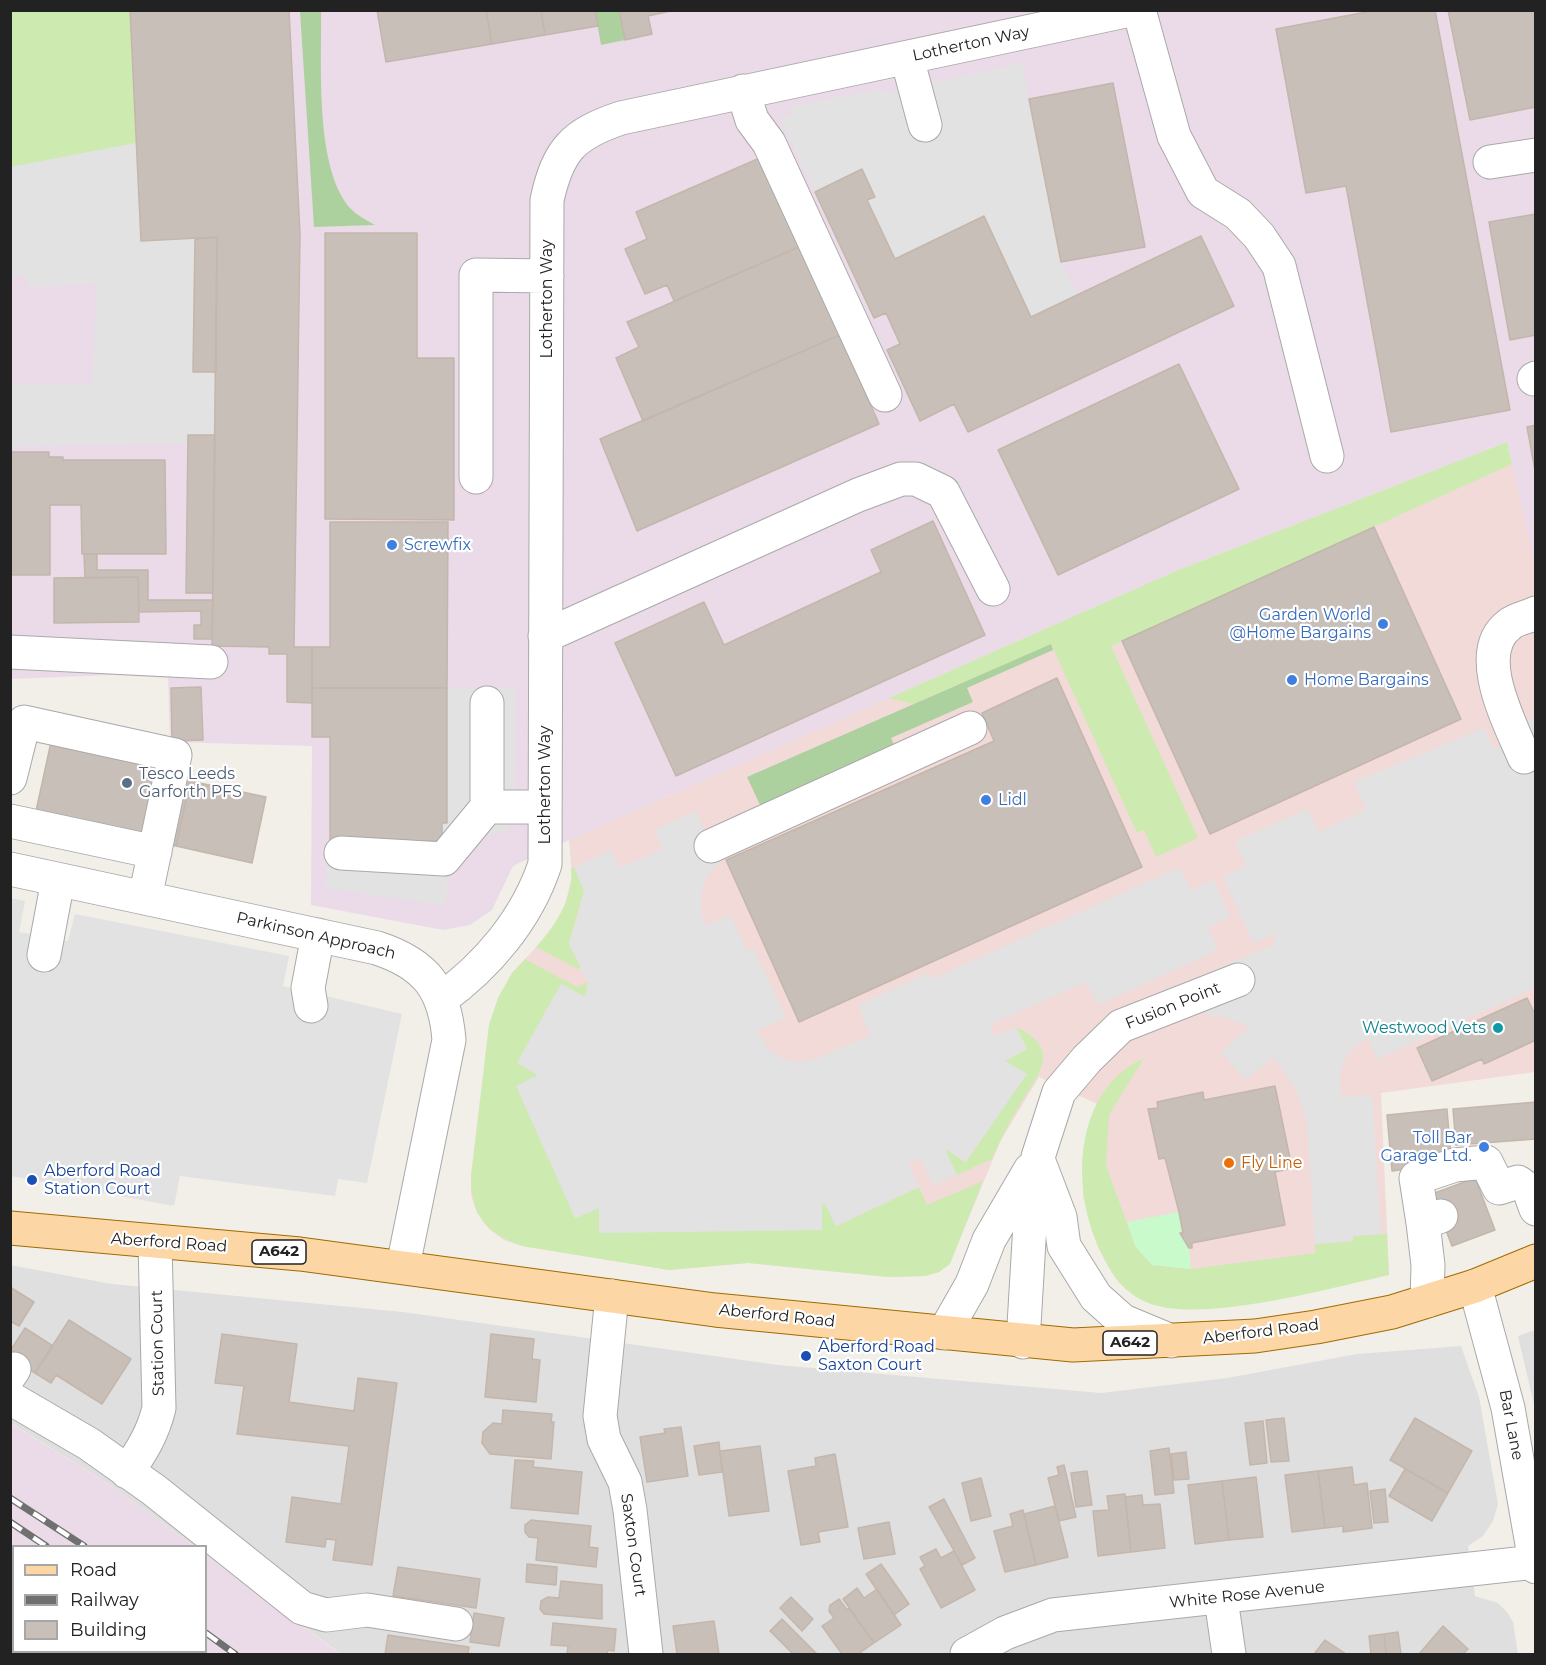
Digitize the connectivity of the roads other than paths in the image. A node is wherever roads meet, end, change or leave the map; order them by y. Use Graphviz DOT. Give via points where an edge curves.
graph roads {
  1 [pos="1130,10"];
  2 [pos="1139,10"];
  3 [pos="907,58"];
  4 [pos="743,91"];
  5 [pos="925,124"];
  6 [pos="1536,155"];
  7 [pos="1490,162"];
  8 [pos="547,276"];
  9 [pos="885,395"];
  10 [pos="1327,456"];
  11 [pos="476,477"];
  12 [pos="993,589"];
  13 [pos="1536,613"];
  14 [pos="545,636"];
  15 [pos="10,652"];
  16 [pos="211,662"];
  17 [pos="487,703"];
  18 [pos="970,728"];
  19 [pos="1524,758"];
  20 [pos="10,778"];
  21 [pos="487,807"];
  22 [pos="545,807"];
  23 [pos="10,821"];
  24 [pos="711,846"];
  25 [pos="155,852"];
  26 [pos="341,853"];
  27 [pos="10,869"];
  28 [pos="58,880"];
  29 [pos="145,898"];
  30 [pos="318,935"];
  31 [pos="44,955"];
  32 [pos="1238,980"];
  33 [pos="441,999"];
  34 [pos="311,1006"];
  35 [pos="1038,1157"];
  36 [pos="1536,1209"];
  37 [pos="10,1228"];
  38 [pos="155,1243"];
  39 [pos="1536,1261"];
  40 [pos="403,1266"];
  41 [pos="1475,1286"];
  42 [pos="612,1296"];
  43 [pos="1427,1301"];
  44 [pos="944,1333"];
  45 [pos="1171,1341"];
  46 [pos="1023,1342"];
  47 [pos="12,1381"];
  48 [pos="127,1472"];
  49 [pos="1531,1498"];
  50 [pos="1535,1563"];
  51 [pos="1536,1567"];
  52 [pos="1221,1599"];
  53 [pos="456,1624"];
  54 [pos="646,1654"];
  55 [pos="967,1654"];
  56 [pos="1229,1654"];
  1 -- 3 [label="street, Lotherton Way"];
  2 -- 10 [label="street" via="1174,136 1203,192 1238,214 1279,266"];
  3 -- 4 [label="street, Lotherton Way"];
  3 -- 5 [label="street"];
  4 -- 8 [label="street, Lotherton Way" via="621,118 593,128 569,146 554,171 547,200"];
  4 -- 9 [label="street" via="752,120 769,143"];
  6 -- 7 [label="street"];
  8 -- 11 [label="street" via="476,275"];
  8 -- 14 [label="street, Lotherton Way"];
  12 -- 14 [label="street" via="943,492 916,479 901,479"];
  13 -- 19 [label="street" via="1510,624 1496,639 1492,660 1500,699"];
  14 -- 22 [label="street, Lotherton Way"];
  15 -- 16 [label="street"];
  17 -- 21 [label="street"];
  18 -- 24 [label="street"];
  20 -- 25 [label="street" via="24,722 176,754"];
  21 -- 22 [label="street"];
  21 -- 26 [label="street" via="444,859"];
  22 -- 33 [label="street, Lotherton Way" via="545,864 523,915 463,983"];
  23 -- 25 [label="street"];
  25 -- 29 [label="street"];
  27 -- 28 [label="street, Parkinson Approach"];
  28 -- 29 [label="street, Parkinson Approach"];
  28 -- 31 [label="street"];
  29 -- 30 [label="street, Parkinson Approach"];
  30 -- 33 [label="street, Parkinson Approach" via="401,956 422,971"];
  30 -- 34 [label="street" via="308,988"];
  32 -- 35 [label="street, Fusion Point" via="1121,1026 1059,1092"];
  33 -- 40 [label="street, Parkinson Approach" via="449,1040"];
  35 -- 44 [label="street, Fusion Point" via="989,1240 972,1284"];
  35 -- 45 [label="street" via="1060,1217 1064,1246 1096,1297 1122,1320"];
  35 -- 46 [label="street, Fusion Point"];
  36 -- 43 [label="street" via="1529,1190 1518,1182 1498,1188 1486,1162 1455,1165 1416,1178 1417,1198 1432,1219"];
  37 -- 38 [label="main road, Aberford Road / A642"];
  38 -- 40 [label="main road, Aberford Road / A642"];
  38 -- 48 [label="street, Station Court" via="159,1408 148,1440"];
  39 -- 41 [label="main road, Aberford Road / A642"];
  40 -- 42 [label="main road, Aberford Road / A642"];
  41 -- 43 [label="main road, Aberford Road / A642"];
  41 -- 49 [label="street, Bar Lane"];
  42 -- 44 [label="main road, Aberford Road / A642"];
  42 -- 54 [label="street, Saxton Court" via="600,1416 604,1439 625,1482"];
  43 -- 45 [label="main road, Aberford Road / A642" via="1316,1327 1255,1336"];
  44 -- 46 [label="main road, Aberford Road / A642"];
  45 -- 46 [label="main road, Aberford Road / A642" via="1073,1345"];
  47 -- 48 [label="street"];
  48 -- 53 [label="street" via="302,1608 338,1615 367,1610"];
  49 -- 50 [label="street, Bar Lane"];
  50 -- 51 [label="street, Bar Lane"];
  50 -- 52 [label="street, White Rose Avenue"];
  52 -- 55 [label="street, White Rose Avenue" via="1053,1616 1005,1633"];
  52 -- 56 [label="street"];
}
